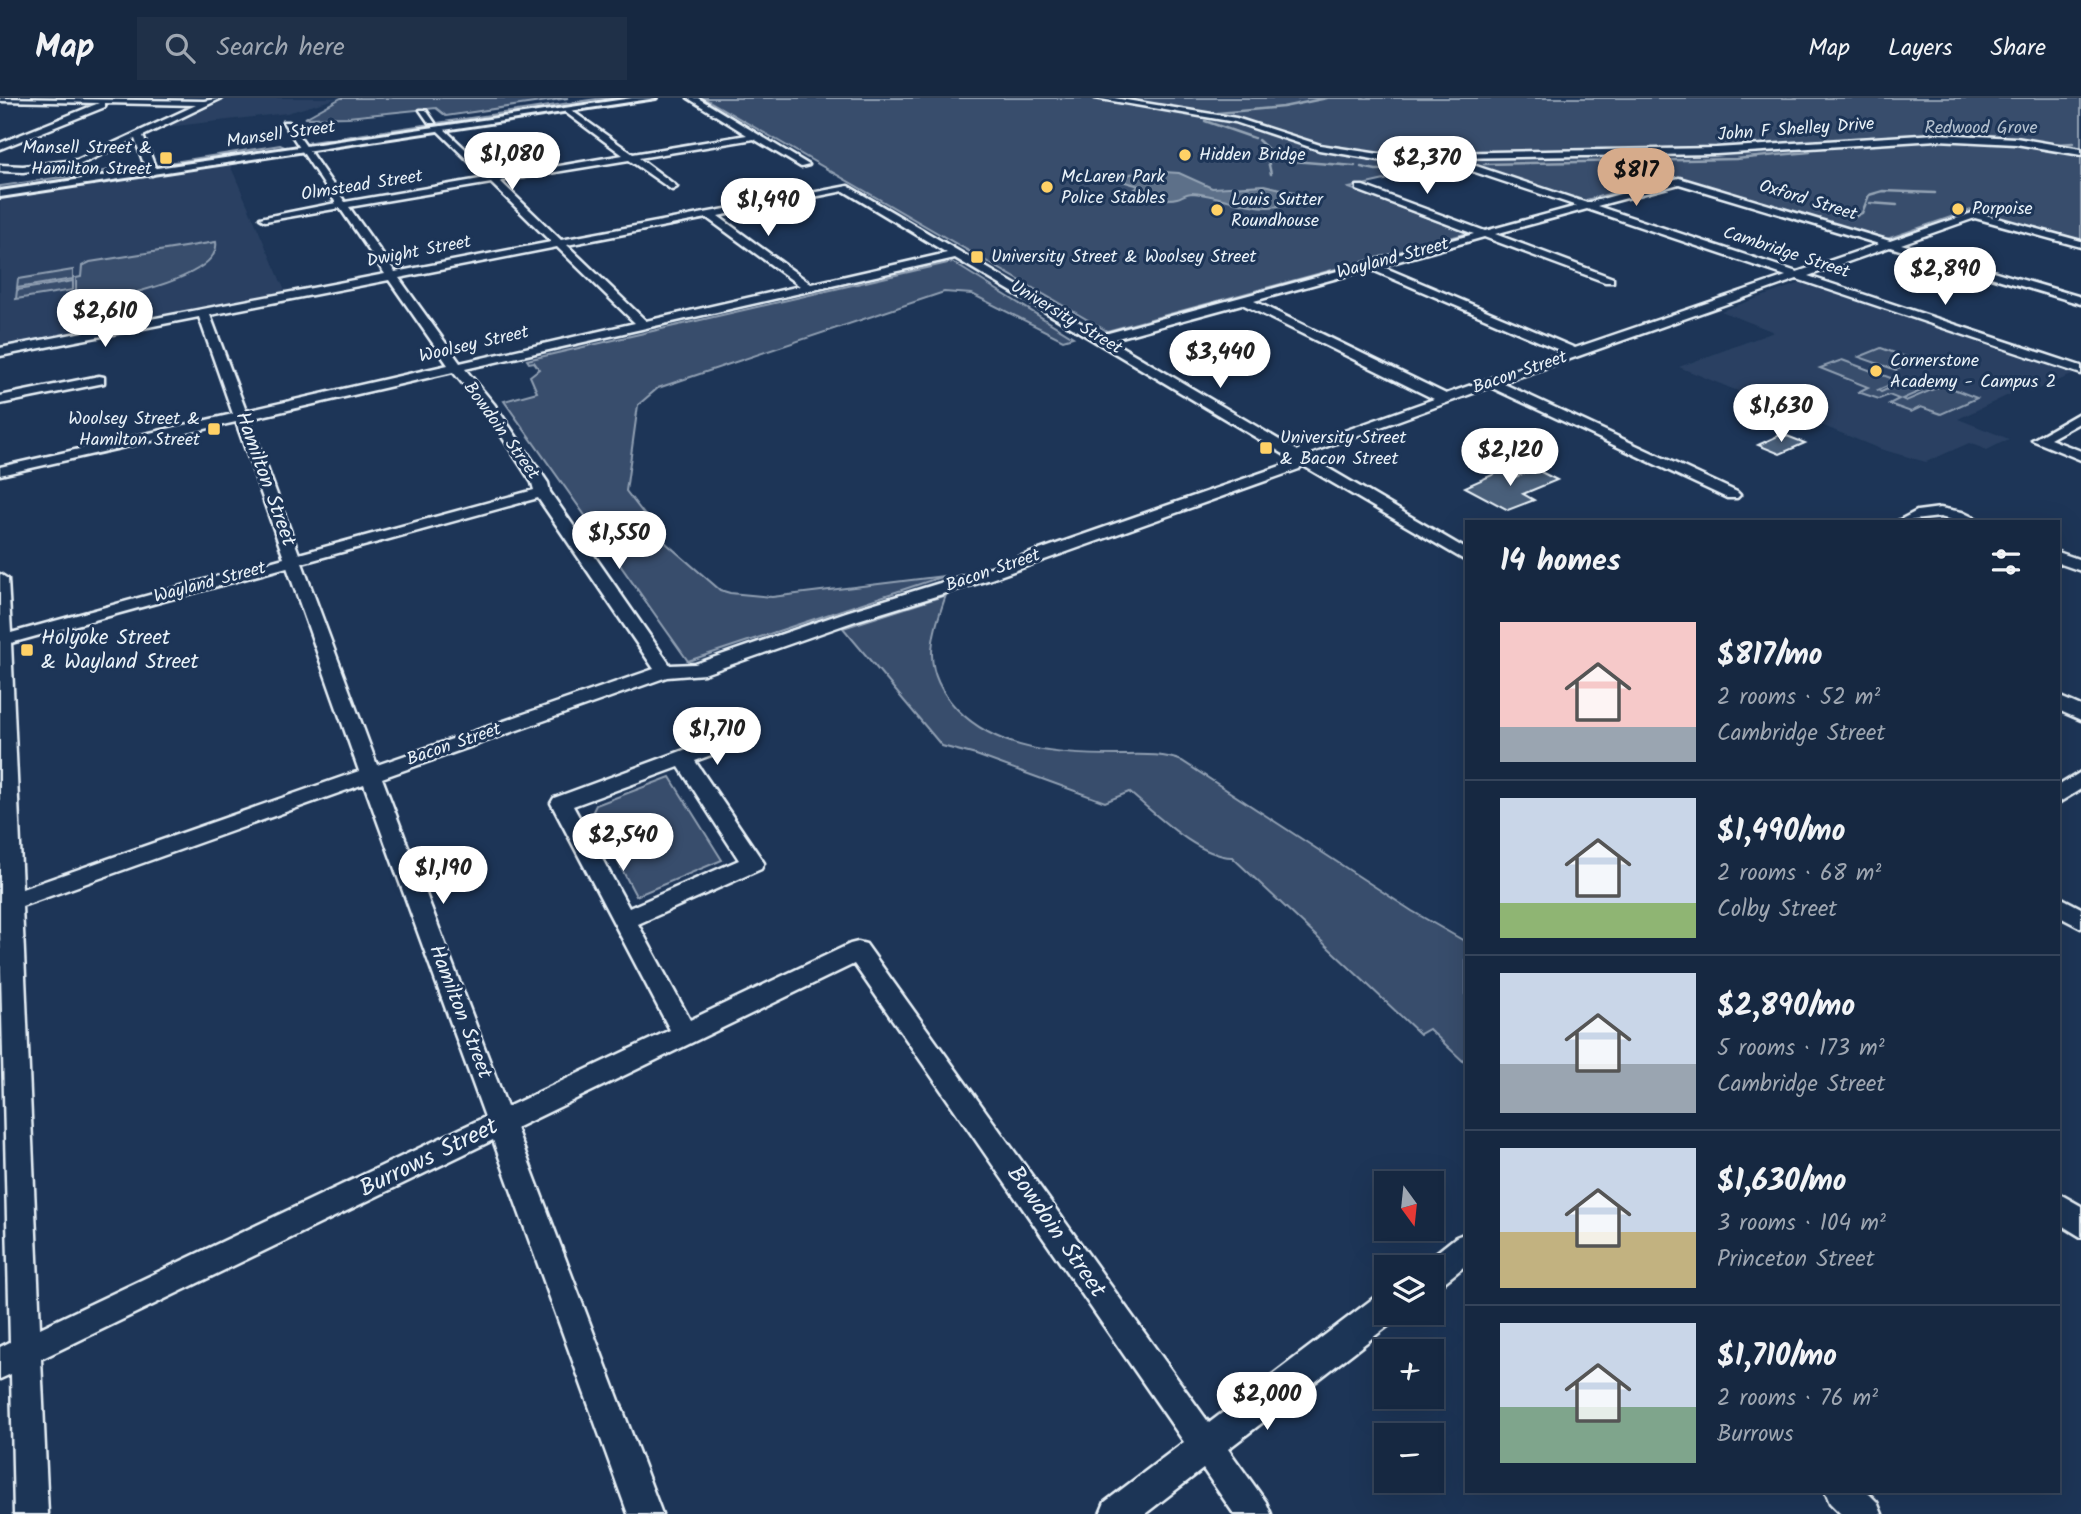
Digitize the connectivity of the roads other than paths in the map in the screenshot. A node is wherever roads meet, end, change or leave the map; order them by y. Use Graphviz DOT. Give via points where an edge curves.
graph roads {
  1 [pos="218,98"];
  2 [pos="592,98"];
  3 [pos="651,98"];
  4 [pos="692,98"];
  5 [pos="1099,98"];
  6 [pos="0,99"];
  7 [pos="18,99"];
  8 [pos="110,101"];
  9 [pos="206,103"];
  10 [pos="0,106"];
  11 [pos="568,110"];
  12 [pos="423,112"];
  13 [pos="286,124"];
  14 [pos="436,125"];
  15 [pos="138,135"];
  16 [pos="755,136"];
  17 [pos="301,145"];
  18 [pos="0,146"];
  19 [pos="2081,152"];
  20 [pos="630,157"];
  21 [pos="1440,158"];
  22 [pos="804,165"];
  23 [pos="150,167"];
  24 [pos="0,168"];
  25 [pos="493,180"];
  26 [pos="1685,183"];
  27 [pos="0,184"];
  28 [pos="672,187"];
  29 [pos="845,188"];
  30 [pos="1360,188"];
  31 [pos="0,194"];
  32 [pos="342,205"];
  33 [pos="1585,206"];
  34 [pos="710,215"];
  35 [pos="265,218"];
  36 [pos="1484,234"];
  37 [pos="559,243"];
  38 [pos="1892,244"];
  39 [pos="2081,244"];
  40 [pos="957,254"];
  41 [pos="1370,265"];
  42 [pos="391,275"];
  43 [pos="1798,276"];
  44 [pos="1609,280"];
  45 [pos="808,287"];
  46 [pos="1244,300"];
  47 [pos="2081,301"];
  48 [pos="204,312"];
  49 [pos="643,325"];
  50 [pos="1100,339"];
  51 [pos="0,352"];
  52 [pos="1577,353"];
  53 [pos="456,368"];
  54 [pos="2080,369"];
  55 [pos="99,380"];
  56 [pos="1492,383"];
  57 [pos="1445,399"];
  58 [pos="0,400"];
  59 [pos="242,416"];
  60 [pos="2081,416"];
  61 [pos="2081,456"];
  62 [pos="1300,457"];
  63 [pos="0,471"];
  64 [pos="542,492"];
  65 [pos="1732,495"];
  66 [pos="1909,520"];
  67 [pos="1969,520"];
  68 [pos="1465,555"];
  69 [pos="2060,557"];
  70 [pos="295,560"];
  71 [pos="2081,566"];
  72 [pos="0,579"];
  73 [pos="1,641"];
  74 [pos="665,671"];
  75 [pos="2060,703"];
  76 [pos="2081,713"];
  77 [pos="737,738"];
  78 [pos="683,758"];
  79 [pos="371,775"];
  80 [pos="2081,779"];
  81 [pos="2060,795"];
  82 [pos="5,903"];
  83 [pos="2060,906"];
  84 [pos="624,919"];
  85 [pos="2081,919"];
  86 [pos="858,951"];
  87 [pos="685,1034"];
  88 [pos="501,1123"];
  89 [pos="2060,1207"];
  90 [pos="2081,1223"];
  91 [pos="1465,1248"];
  92 [pos="1444,1264"];
  93 [pos="1374,1317"];
  94 [pos="12,1357"];
  95 [pos="1206,1446"];
  96 [pos="1844,1493"];
  97 [pos="30,1514"];
  98 [pos="645,1514"];
  99 [pos="1117,1514"];
  100 [pos="1254,1514"];
  101 [pos="1865,1514"];
  1 -- 9 [label="street"];
  2 -- 14 [label="street, Mansell Street"];
  3 -- 11 [label="street, Mansell Street"];
  4 -- 16 [label="street"];
  5 -- 21 [label="street, John F Shelley Drive" via="1236,120 1346,153"];
  6 -- 7 [label="street"];
  7 -- 8 [label="street"];
  7 -- 10 [label="street"];
  8 -- 9 [label="street"];
  8 -- 18 [label="street"];
  9 -- 15 [label="street"];
  11 -- 14 [label="street, Mansell Street"];
  11 -- 20 [label="street"];
  12 -- 14 [label="street"];
  13 -- 17 [label="street, Bowdoin Street"];
  14 -- 17 [label="street, Mansell Street"];
  14 -- 25 [label="street"];
  15 -- 23 [label="street"];
  15 -- 24 [label="street" via="79,162"];
  16 -- 20 [label="street, Olmstead Street"];
  16 -- 22 [label="street"];
  17 -- 23 [label="street, Mansell Street"];
  17 -- 32 [label="street, Bowdoin Street"];
  19 -- 21 [label="street, John F Shelley Drive" via="2015,141 1937,137 1716,151"];
  20 -- 25 [label="street, Olmstead Street"];
  20 -- 28 [label="street"];
  21 -- 33 [label="street, Cambridge Street"];
  23 -- 27 [label="street, Mansell Street"];
  23 -- 31 [label="street, Mansell Street"];
  25 -- 32 [label="street, Olmstead Street"];
  25 -- 37 [label="street"];
  26 -- 33 [label="street, Wayland Street" via="1672,182"];
  26 -- 38 [label="street, Oxford Street"];
  29 -- 34 [label="street, Dwight Street"];
  29 -- 40 [label="street, University Street"];
  30 -- 36 [label="street"];
  32 -- 35 [label="street, Olmstead Street"];
  32 -- 42 [label="street, Bowdoin Street"];
  33 -- 36 [label="street, Wayland Street"];
  33 -- 43 [label="street, Cambridge Street"];
  34 -- 37 [label="street, Dwight Street"];
  34 -- 45 [label="street"];
  36 -- 41 [label="street, Wayland Street"];
  36 -- 44 [label="street"];
  37 -- 42 [label="street, Dwight Street"];
  37 -- 49 [label="street"];
  38 -- 39 [label="street, Bacon Street" via="1975,215"];
  38 -- 43 [label="street, Bacon Street"];
  38 -- 47 [label="street, Oxford Street"];
  40 -- 45 [label="street, Woolsey Street"];
  40 -- 50 [label="street, University Street"];
  41 -- 46 [label="street, Wayland Street"];
  41 -- 52 [label="street"];
  42 -- 48 [label="street, Dwight Street"];
  42 -- 53 [label="street, Bowdoin Street"];
  43 -- 52 [label="street, Bacon Street"];
  43 -- 54 [label="street, Cambridge Street"];
  45 -- 49 [label="street, Woolsey Street"];
  46 -- 50 [label="street, Wayland Street"];
  46 -- 57 [label="street"];
  48 -- 51 [label="street, Dwight Street"];
  48 -- 59 [label="street, Hamilton Street"];
  49 -- 53 [label="street, Woolsey Street"];
  50 -- 62 [label="street, University Street"];
  52 -- 56 [label="street, Bacon Street"];
  53 -- 59 [label="street, Woolsey Street"];
  53 -- 64 [label="street, Bowdoin Street" via="489,407"];
  55 -- 58 [label="street"];
  56 -- 57 [label="street, Bacon Street"];
  56 -- 65 [label="street"];
  57 -- 62 [label="street, Bacon Street" via="1307,449"];
  59 -- 63 [label="street, Woolsey Street"];
  59 -- 70 [label="street, Hamilton Street"];
  60 -- 61 [label="street" via="2039,440"];
  62 -- 68 [label="street, University Street"];
  62 -- 74 [label="street, Bacon Street" via="1294,466 985,575 697,670"];
  64 -- 70 [label="street, Wayland Street"];
  64 -- 74 [label="street, Bowdoin Street"];
  66 -- 67 [label="street" via="1943,512"];
  69 -- 71 [label="street"];
  70 -- 73 [label="street, Wayland Street"];
  70 -- 79 [label="street, Hamilton Street"];
  72 -- 73 [label="street"];
  73 -- 82 [label="street"];
  74 -- 79 [label="street, Bacon Street"];
  75 -- 76 [label="street"];
  77 -- 78 [label="street"];
  78 -- 84 [label="street" via="561,803"];
  78 -- 84 [label="street" via="753,863"];
  79 -- 82 [label="street, Bacon Street"];
  79 -- 88 [label="street, Hamilton Street"];
  80 -- 81 [label="street"];
  82 -- 94 [label="street"];
  83 -- 85 [label="street"];
  84 -- 87 [label="street"];
  86 -- 87 [label="street, Burrows Street"];
  86 -- 95 [label="street, Bowdoin Street"];
  87 -- 88 [label="street, Burrows Street"];
  88 -- 94 [label="street, Burrows Street"];
  88 -- 98 [label="street, Hamilton Street"];
  89 -- 90 [label="street"];
  91 -- 92 [label="street"];
  93 -- 95 [label="street"];
  94 -- 97 [label="street"];
  95 -- 99 [label="street"];
  95 -- 100 [label="street, Bowdoin Street"];
  96 -- 101 [label="street"];
}
